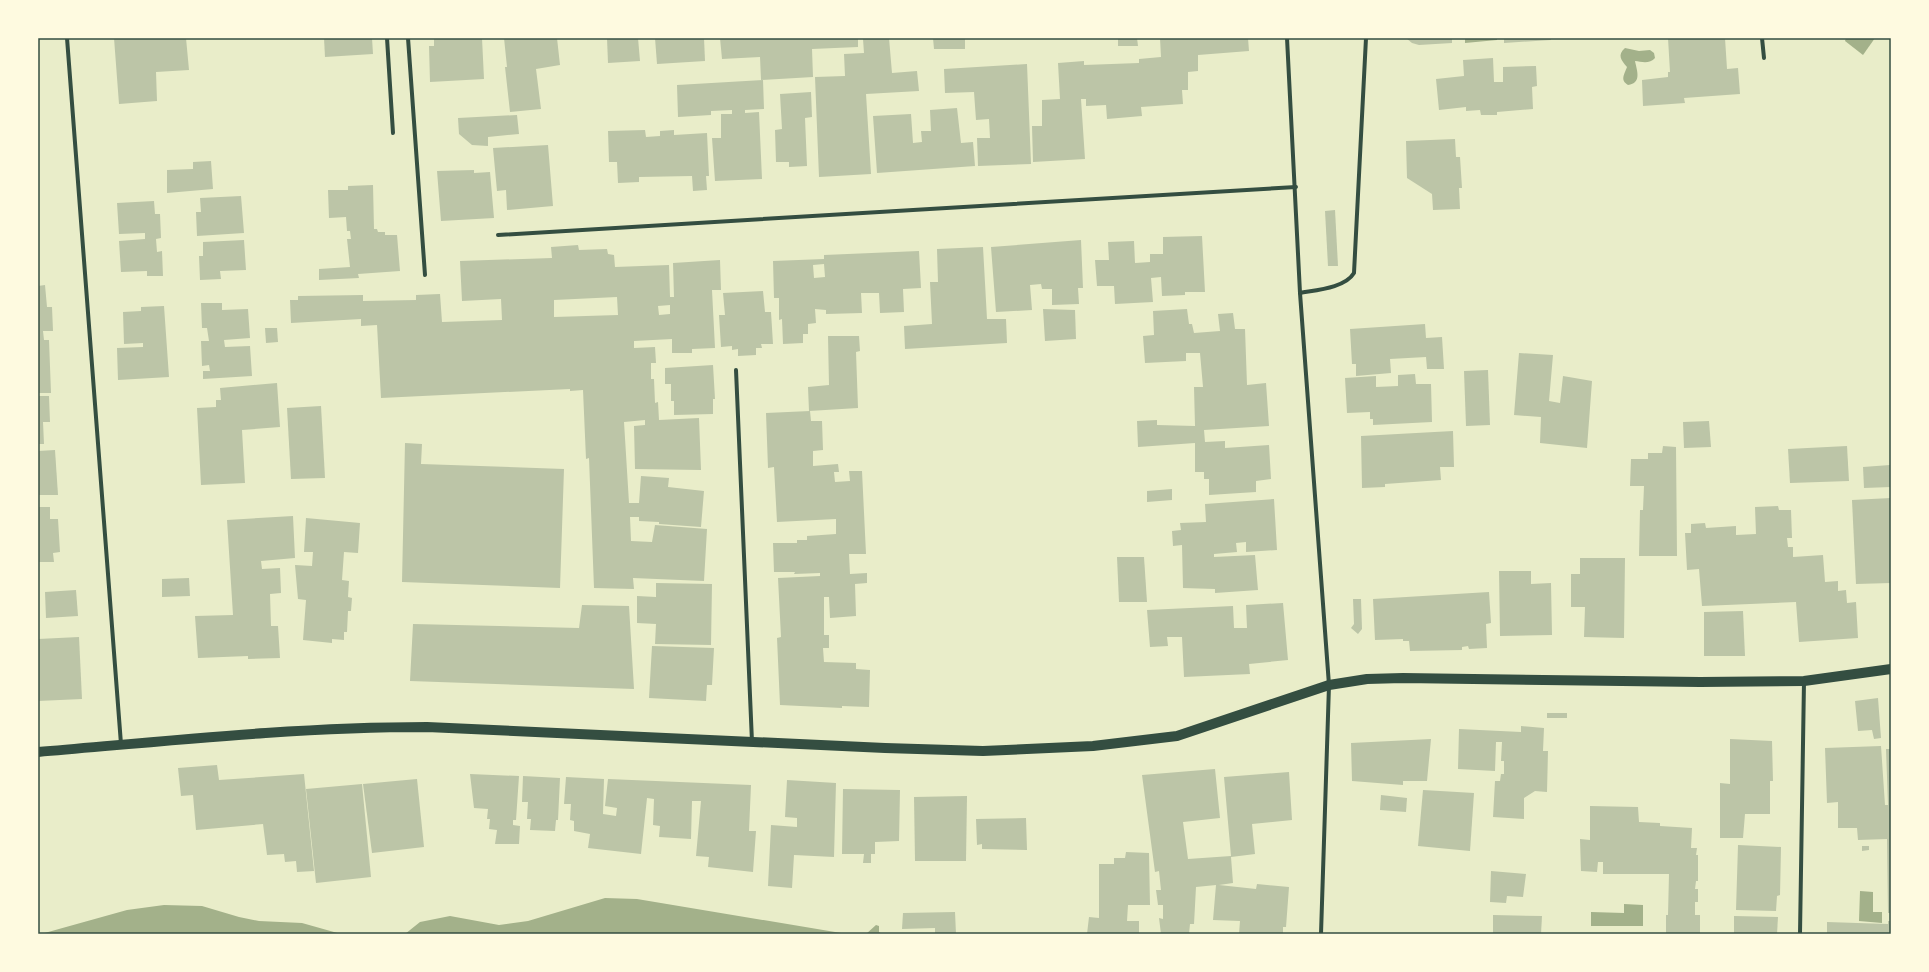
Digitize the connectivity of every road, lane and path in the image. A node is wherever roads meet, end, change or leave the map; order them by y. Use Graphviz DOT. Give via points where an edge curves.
graph roads {
  1 [pos="67,38"];
  2 [pos="387,38"];
  3 [pos="408,38"];
  4 [pos="1287,38"];
  5 [pos="1366,38"];
  6 [pos="1762,38"];
  7 [pos="1764,58"];
  8 [pos="393,133"];
  9 [pos="1296,187"];
  10 [pos="498,235"];
  11 [pos="425,275"];
  12 [pos="1300,293"];
  13 [pos="736,370"];
  14 [pos="1891,669"];
  15 [pos="1804,681"];
  16 [pos="1329,685"];
  17 [pos="752,743"];
  18 [pos="121,745"];
  19 [pos="38,752"];
  20 [pos="1321,934"];
  21 [pos="1800,934"];
  1 -- 18 [label="street"];
  2 -- 8 [label="street"];
  3 -- 11 [label="street"];
  4 -- 9 [label="street"];
  5 -- 12 [label="street" via="1354,273 1350,279 1338,284"];
  6 -- 7 [label="street"];
  9 -- 10 [label="street"];
  9 -- 12 [label="street"];
  12 -- 16 [label="street"];
  13 -- 17 [label="street"];
  14 -- 15 [label="main road"];
  15 -- 16 [label="main road" via="1383,678"];
  15 -- 21 [label="street"];
  16 -- 17 [label="main road" via="1177,736 1093,746 983,751"];
  16 -- 20 [label="street"];
  17 -- 18 [label="main road" via="427,727 362,727"];
  18 -- 19 [label="main road"];
}
